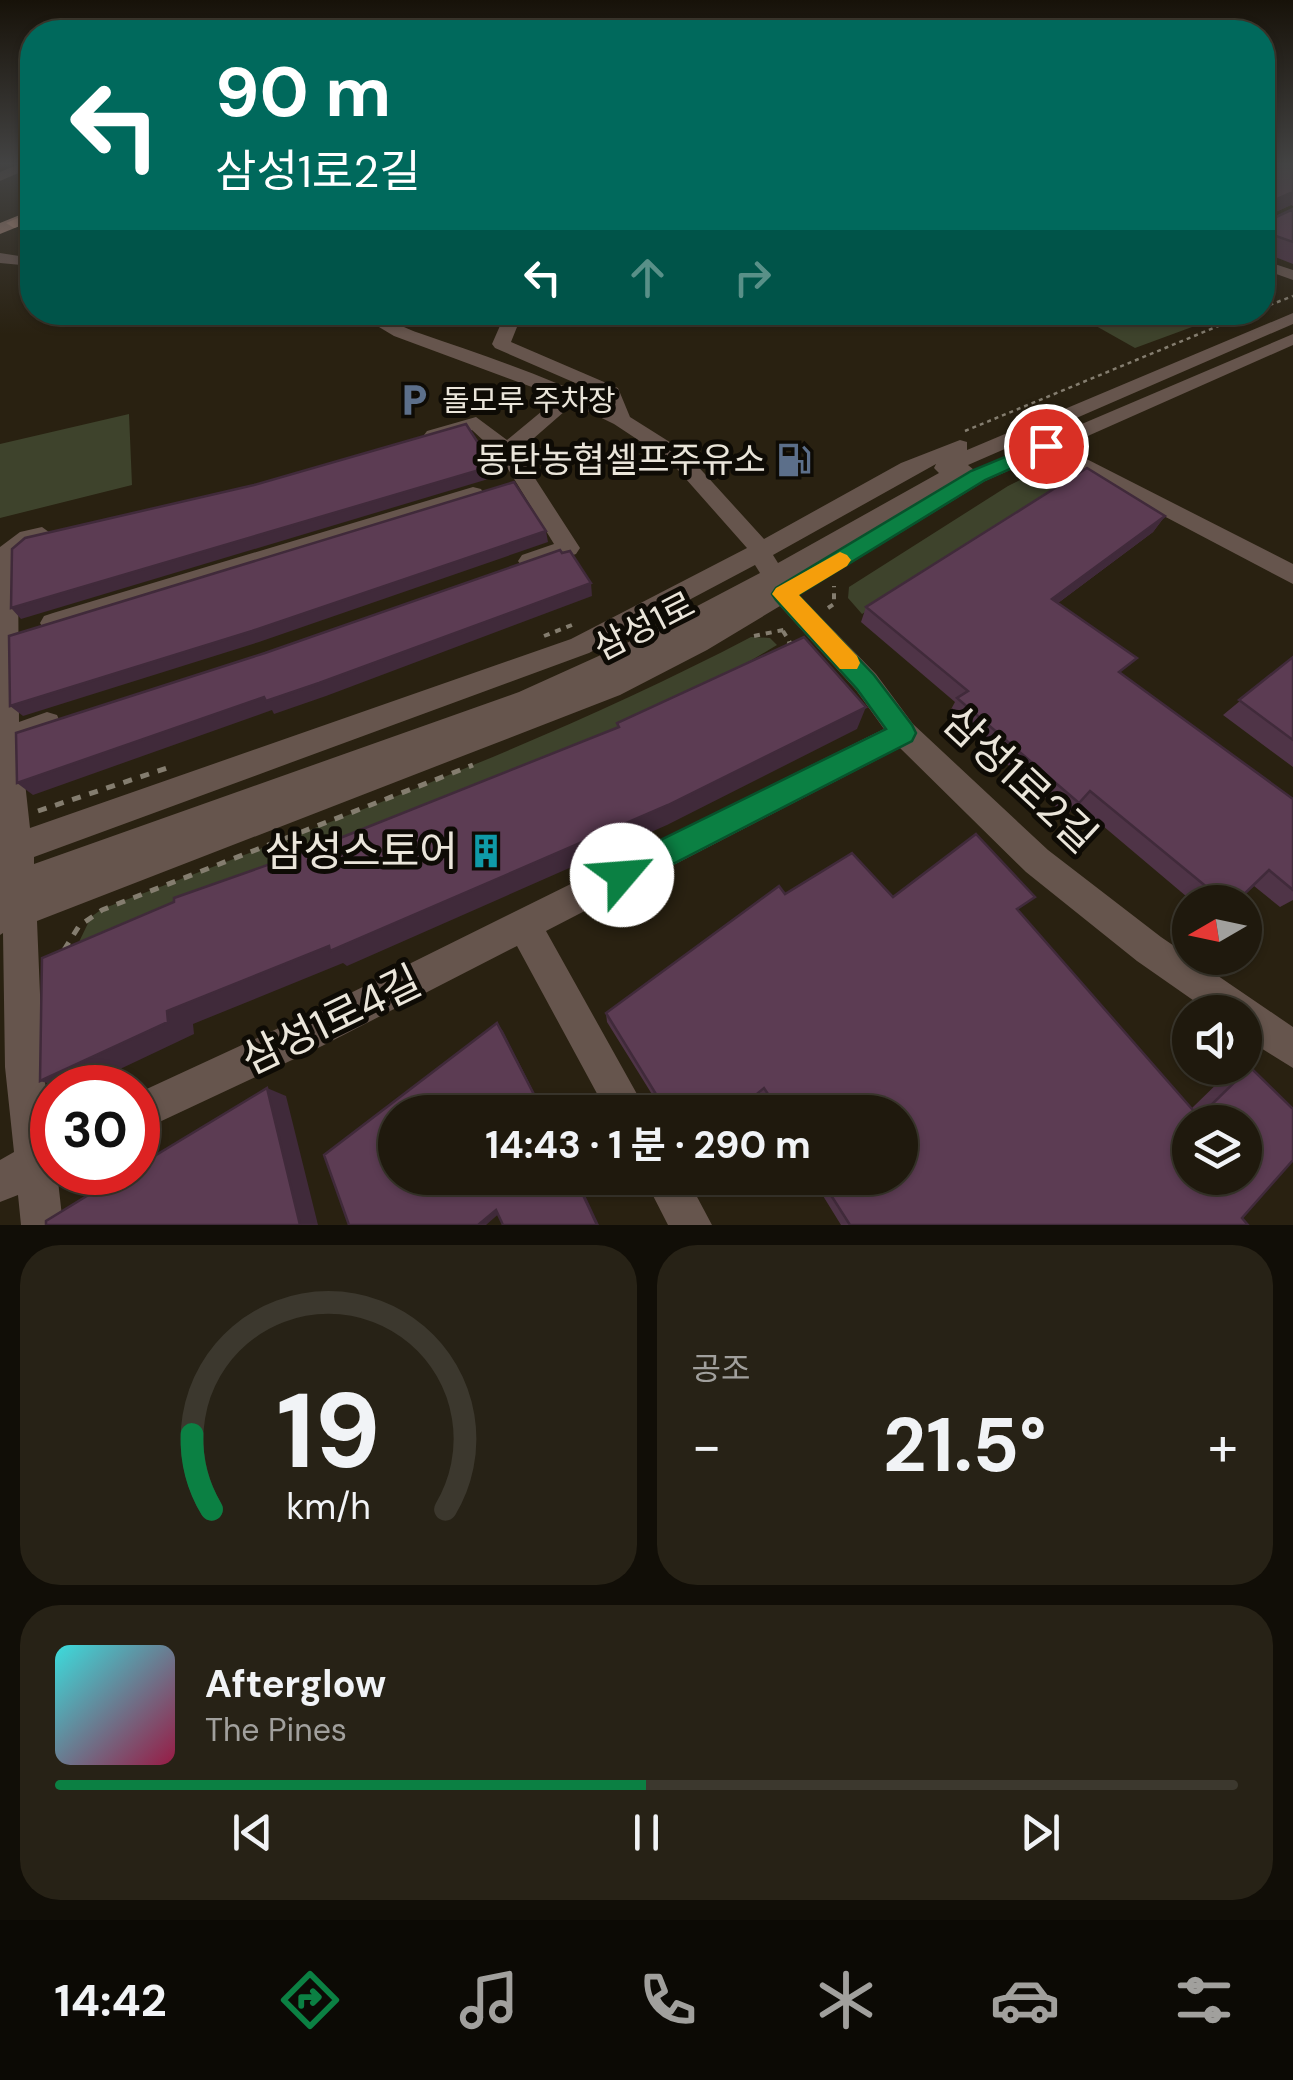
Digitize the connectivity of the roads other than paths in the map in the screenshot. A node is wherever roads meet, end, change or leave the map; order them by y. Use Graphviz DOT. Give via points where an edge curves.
graph roads {
  1 [pos="1293,318"];
  2 [pos="387,325"];
  3 [pos="509,325"];
  4 [pos="1249,325"];
  5 [pos="1293,326"];
  6 [pos="1293,339"];
  7 [pos="570,397"];
  8 [pos="622,420"];
  9 [pos="404,444"];
  10 [pos="1046,446"];
  11 [pos="508,452"];
  12 [pos="507,484"];
  13 [pos="66,530"];
  14 [pos="514,567"];
  15 [pos="773,571"];
  16 [pos="1293,576"];
  17 [pos="2,639"];
  18 [pos="69,716"];
  19 [pos="903,733"];
  20 [pos="0,741"];
  21 [pos="10,875"];
  22 [pos="524,924"];
  23 [pos="1216,995"];
  24 [pos="1262,1027"];
  25 [pos="1293,1049"];
  26 [pos="30,1095"];
  27 [pos="619,1095"];
  28 [pos="160,1102"];
  29 [pos="30,1165"];
  30 [pos="0,1182"];
  31 [pos="43,1195"];
  32 [pos="674,1195"];
  33 [pos="42,1225"];
  34 [pos="691,1225"];
  1 -- 15 [label="street" via="921,478"];
  2 -- 7 [label="street"];
  3 -- 8 [label="street" via="501,344 610,392"];
  4 -- 15 [label="street, 삼성1로" via="927,450"];
  5 -- 15 [label="street" via="930,485"];
  6 -- 10 [label="street, 삼성1로"];
  7 -- 8 [label="street"];
  7 -- 11 [label="street"];
  8 -- 15 [label="street, 삼성1로2길" via="677,456"];
  9 -- 11 [label="street" via="476,423"];
  10 -- 15 [label="street, 삼성1로"];
  10 -- 16 [label="street"];
  11 -- 12 [label="street"];
  12 -- 14 [label="street" via="568,548"];
  12 -- 17 [label="street"];
  13 -- 17 [label="street" via="28,538 6,555"];
  15 -- 19 [label="street, 삼성1로2길" via="796,625 866,682"];
  15 -- 21 [label="street" via="531,684"];
  15 -- 21 [label="street, 삼성1로" via="664,662 573,702"];
  17 -- 20 [label="street"];
  18 -- 20 [label="street"];
  19 -- 22 [label="street, 삼성1로4길"];
  19 -- 23 [label="street, 삼성1로2길" via="1038,861"];
  20 -- 21 [label="street"];
  21 -- 26 [label="street" via="24,954"];
  22 -- 27 [label="street"];
  22 -- 28 [label="street, 삼성1로4길"];
  24 -- 25 [label="street, 삼성1로2길"];
  29 -- 30 [label="street"];
  31 -- 33 [label="street"];
  32 -- 34 [label="street"];
}
